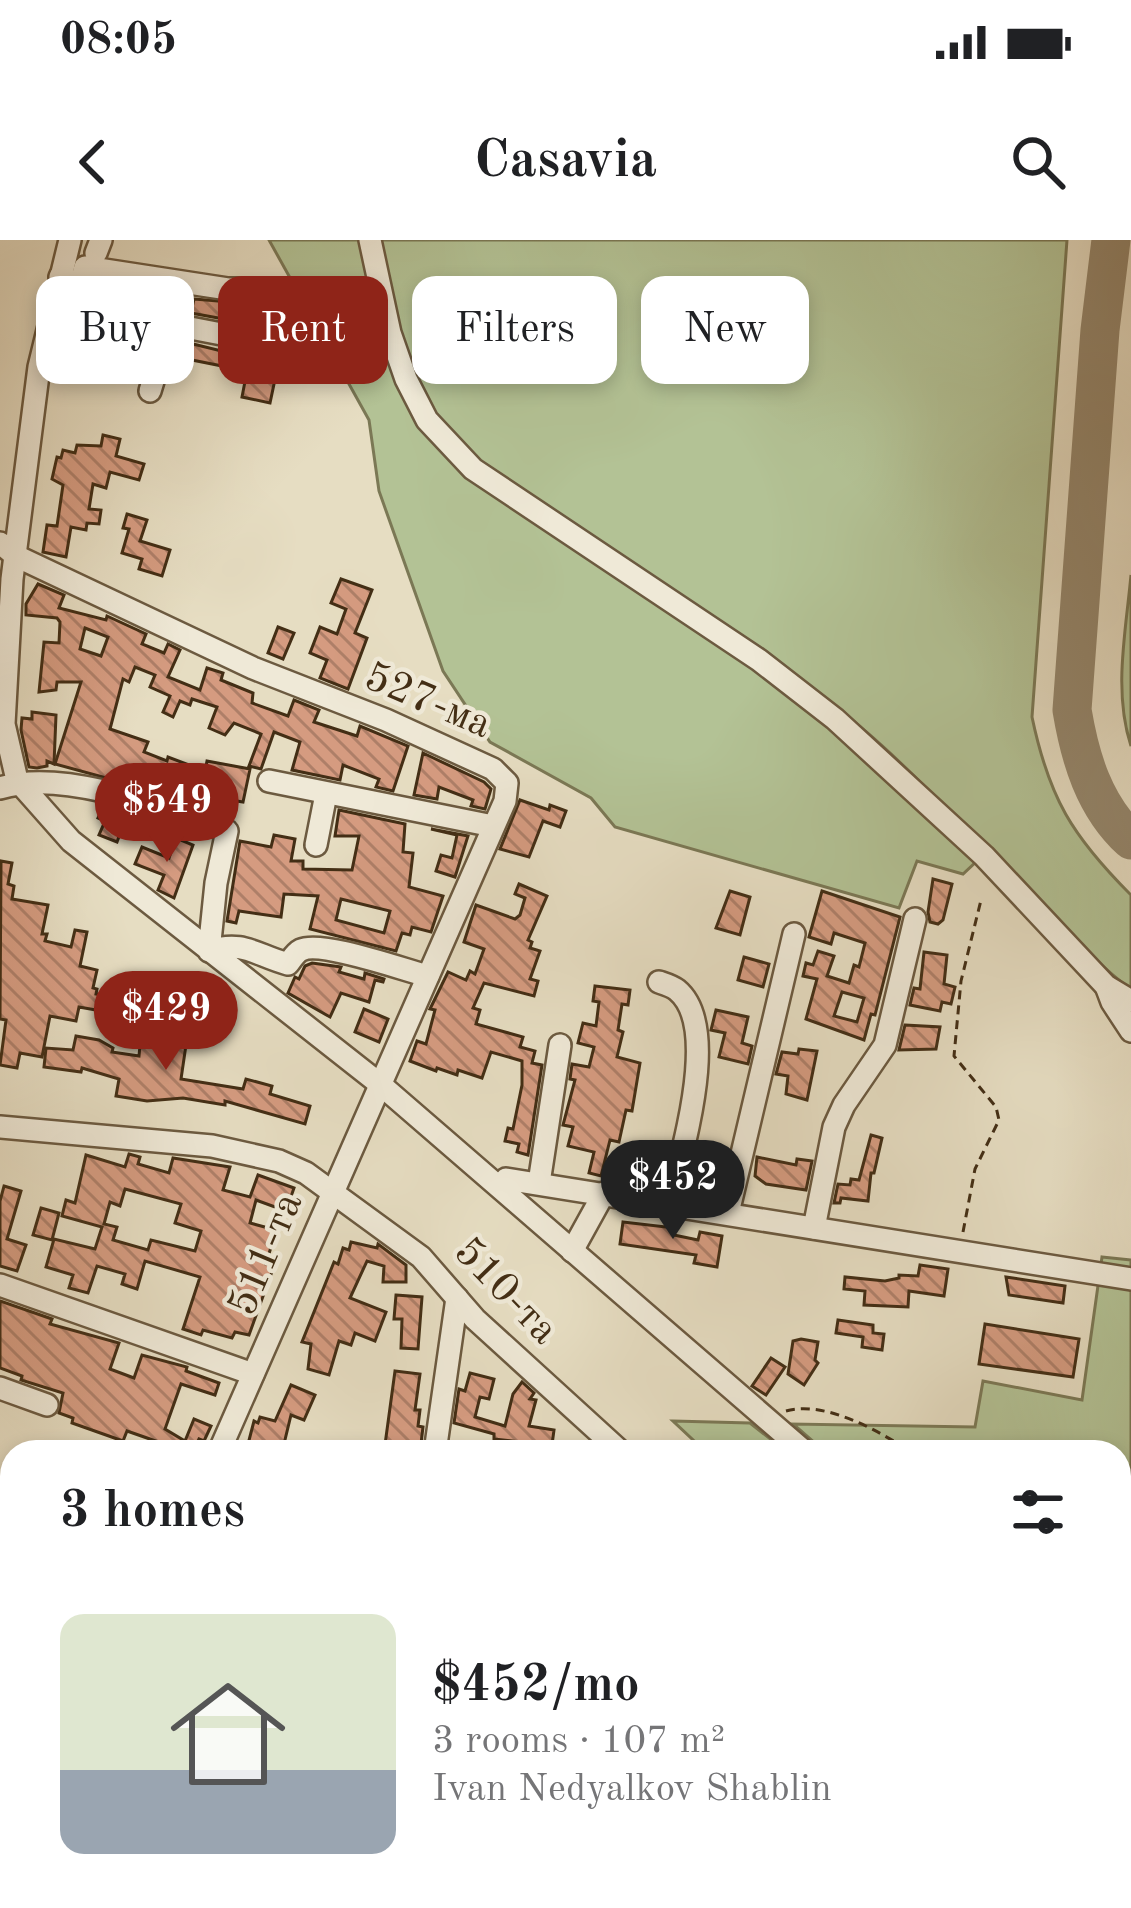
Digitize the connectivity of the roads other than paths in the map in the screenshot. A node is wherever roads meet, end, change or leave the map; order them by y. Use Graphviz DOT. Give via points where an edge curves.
graph roads {
  1 [pos="70,240"];
  2 [pos="370,240"];
  3 [pos="70,276"];
  4 [pos="75,276"];
  5 [pos="144,276"];
  6 [pos="194,284"];
  7 [pos="194,327"];
  8 [pos="36,384"];
  9 [pos="152,384"];
  10 [pos="150,391"];
  11 [pos="8,550"];
  12 [pos="5,617"];
  13 [pos="269,781"];
  14 [pos="9,785"];
  15 [pos="326,794"];
  16 [pos="493,826"];
  17 [pos="316,845"];
  18 [pos="915,919"];
  19 [pos="794,934"];
  20 [pos="209,951"];
  21 [pos="288,964"];
  22 [pos="428,976"];
  23 [pos="659,982"];
  24 [pos="1106,986"];
  25 [pos="278,990"];
  26 [pos="1131,1001"];
  27 [pos="1131,1031"];
  28 [pos="560,1045"];
  29 [pos="380,1085"];
  30 [pos="0,1127"];
  31 [pos="506,1179"];
  32 [pos="539,1183"];
  33 [pos="332,1189"];
  34 [pos="604,1193"];
  35 [pos="670,1204"];
  36 [pos="728,1213"];
  37 [pos="814,1228"];
  38 [pos="572,1252"];
  39 [pos="1131,1280"];
  40 [pos="0,1285"];
  41 [pos="457,1298"];
  42 [pos="254,1374"];
  43 [pos="0,1388"];
  44 [pos="47,1405"];
  45 [pos="224,1440"];
  46 [pos="437,1440"];
  47 [pos="608,1440"];
  48 [pos="792,1440"];
  1 -- 3 [label="street"];
  2 -- 24 [label="street" via="406,379 427,420 473,469 759,659 835,719 958,830"];
  4 -- 5 [label="street" via="85,267"];
  6 -- 7 [label="street" via="263,289 285,310 279,345"];
  8 -- 11 [label="street"];
  9 -- 10 [label="street"];
  11 -- 12 [label="street"];
  11 -- 16 [label="street, 527-ма" via="253,668 494,769 507,783"];
  12 -- 14 [label="street"];
  13 -- 15 [label="street"];
  14 -- 20 [label="street"];
  14 -- 20 [label="street" via="119,793 227,832"];
  15 -- 16 [label="street"];
  15 -- 17 [label="street"];
  16 -- 22 [label="street, 527-ма"];
  18 -- 37 [label="street" via="885,1045 834,1127"];
  19 -- 36 [label="street"];
  20 -- 21 [label="street" via="230,944"];
  20 -- 29 [label="street"];
  21 -- 22 [label="street" via="308,947"];
  21 -- 25 [label="street"];
  22 -- 29 [label="street, 527-ма"];
  23 -- 35 [label="street" via="687,1005 698,1063"];
  24 -- 26 [label="street"];
  24 -- 27 [label="street"];
  28 -- 32 [label="street"];
  29 -- 33 [label="street, 511-та"];
  29 -- 38 [label="street"];
  30 -- 33 [label="street, 510-та" via="212,1146 279,1161"];
  31 -- 32 [label="street"];
  32 -- 34 [label="street"];
  33 -- 41 [label="street, 510-та" via="421,1257"];
  33 -- 42 [label="street, 511-та"];
  34 -- 35 [label="street"];
  34 -- 38 [label="street"];
  35 -- 36 [label="street"];
  36 -- 37 [label="street"];
  37 -- 39 [label="street"];
  38 -- 48 [label="street"];
  40 -- 42 [label="street"];
  41 -- 46 [label="street"];
  41 -- 47 [label="street, 510-та"];
  42 -- 45 [label="street, 511-та"];
  43 -- 44 [label="street"];
}
